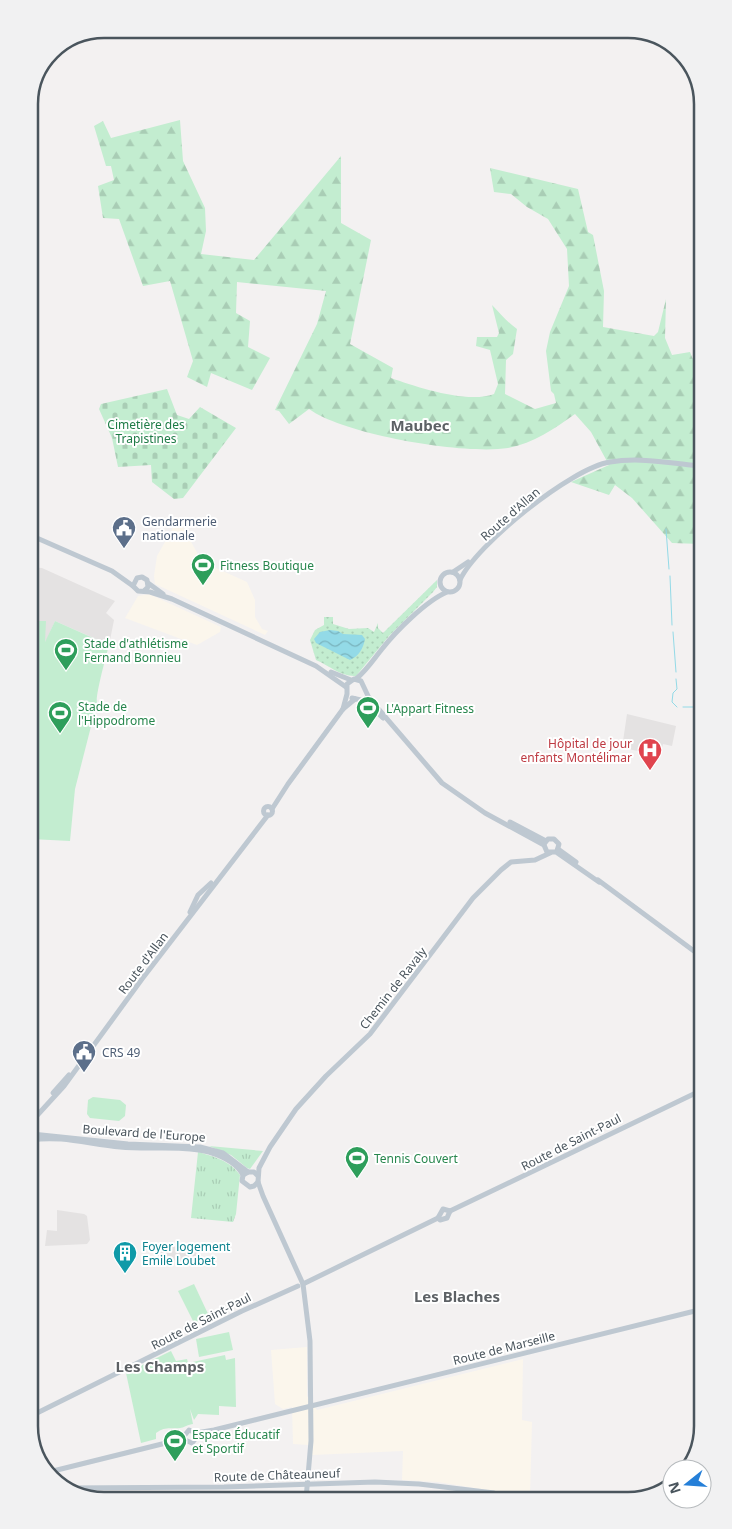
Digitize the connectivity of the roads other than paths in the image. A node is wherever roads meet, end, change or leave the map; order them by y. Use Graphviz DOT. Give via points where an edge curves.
graph roads {
  1 [pos="694,465"];
  2 [pos="38,539"];
  3 [pos="477,557"];
  4 [pos="112,571"];
  5 [pos="453,572"];
  6 [pos="137,578"];
  7 [pos="460,580"];
  8 [pos="148,582"];
  9 [pos="133,586"];
  10 [pos="440,586"];
  11 [pos="144,591"];
  12 [pos="447,592"];
  13 [pos="172,599"];
  14 [pos="427,604"];
  15 [pos="316,666"];
  16 [pos="368,669"];
  17 [pos="354,680"];
  18 [pos="363,682"];
  19 [pos="346,686"];
  20 [pos="365,692"];
  21 [pos="348,694"];
  22 [pos="356,698"];
  23 [pos="343,709"];
  24 [pos="392,725"];
  25 [pos="266,814"];
  26 [pos="545,845"];
  27 [pos="554,852"];
  28 [pos="530,860"];
  29 [pos="694,951"];
  30 [pos="694,1094"];
  31 [pos="38,1109"];
  32 [pos="38,1114"];
  33 [pos="38,1135"];
  34 [pos="38,1140"];
  35 [pos="264,1156"];
  36 [pos="247,1173"];
  37 [pos="258,1175"];
  38 [pos="258,1182"];
  39 [pos="252,1187"];
  40 [pos="263,1196"];
  41 [pos="301,1284"];
  42 [pos="694,1311"];
  43 [pos="310,1406"];
  44 [pos="38,1413"];
  45 [pos="197,1435"];
  46 [pos="185,1438"];
  47 [pos="55,1470"];
  48 [pos="307,1484"];
  49 [pos="81,1488"];
  50 [pos="307,1491"];
  51 [pos="476,1492"];
  1 -- 3 [label="main road, Route d'Allan" via="631,460 592,468 535,503"];
  2 -- 4 [label="main road"];
  3 -- 5 [label="main road, Route d'Allan"];
  3 -- 7 [label="main road, Route d'Allan"];
  4 -- 6 [label="main road"];
  4 -- 9 [label="main road"];
  5 -- 7 [label="main road"];
  5 -- 10 [label="main road" via="443,574"];
  6 -- 8 [label="main road" via="144,577"];
  6 -- 9 [label="main road"];
  7 -- 12 [label="main road" via="457,589"];
  8 -- 11 [label="main road"];
  8 -- 13 [label="main road"];
  9 -- 11 [label="main road"];
  10 -- 12 [label="main road"];
  10 -- 14 [label="main road"];
  11 -- 13 [label="main road"];
  12 -- 14 [label="main road"];
  13 -- 15 [label="main road"];
  14 -- 16 [label="main road" via="382,648"];
  15 -- 17 [label="main road"];
  15 -- 19 [label="main road"];
  16 -- 17 [label="main road"];
  16 -- 18 [label="main road"];
  17 -- 18 [label="main road"];
  17 -- 19 [label="main road"];
  18 -- 20 [label="main road"];
  19 -- 21 [label="main road"];
  20 -- 22 [label="main road"];
  20 -- 24 [label="main road"];
  21 -- 22 [label="main road"];
  21 -- 23 [label="main road"];
  22 -- 23 [label="main road"];
  22 -- 24 [label="main road" via="365,701"];
  23 -- 25 [label="main road" via="271,808 272,813"];
  24 -- 26 [label="main road" via="442,782 464,799"];
  25 -- 31 [label="main road, Route d'Allan" via="198,895 183,922 74,1069"];
  25 -- 32 [label="main road, Route d'Allan" via="64,1086"];
  26 -- 27 [label="main road"];
  26 -- 27 [label="main road" via="551,838 556,840"];
  26 -- 28 [label="main road"];
  27 -- 28 [label="main road, Chemin de Ravaly"];
  27 -- 29 [label="main road"];
  28 -- 35 [label="main road, Chemin de Ravaly" via="511,862 473,898 375,1028 296,1109"];
  30 -- 41 [label="main road, Route de Saint-Paul" via="450,1211 443,1209 438,1218"];
  33 -- 36 [label="main road, Boulevard de l'Europe" via="121,1144 200,1147 223,1153"];
  34 -- 36 [label="main road, Boulevard de l'Europe" via="199,1150 228,1160"];
  35 -- 36 [label="main road, Chemin de Ravaly"];
  35 -- 37 [label="main road, Chemin de Ravaly"];
  36 -- 37 [label="main road"];
  36 -- 39 [label="main road" via="243,1184"];
  37 -- 38 [label="main road, Chemin de Ravaly"];
  38 -- 39 [label="main road"];
  38 -- 40 [label="main road, Chemin de Ravaly"];
  39 -- 40 [label="main road"];
  40 -- 41 [label="main road, Chemin de Ravaly"];
  41 -- 43 [label="main road, Chemin de Ravaly" via="307,1300 310,1326"];
  41 -- 44 [label="main road, Route de Saint-Paul"];
  42 -- 43 [label="main road, Route de Marseille"];
  43 -- 45 [label="main road, Route de Marseille"];
  43 -- 48 [label="main road, Chemin de Ravaly"];
  45 -- 46 [label="main road" via="192,1443"];
  45 -- 46 [label="main road" via="189,1430"];
  46 -- 47 [label="main road"];
  48 -- 49 [label="main road, Route de Châteauneuf"];
  48 -- 50 [label="main road, Chemin de Ravaly"];
  48 -- 51 [label="main road, Route de Châteauneuf" via="402,1483"];
}
